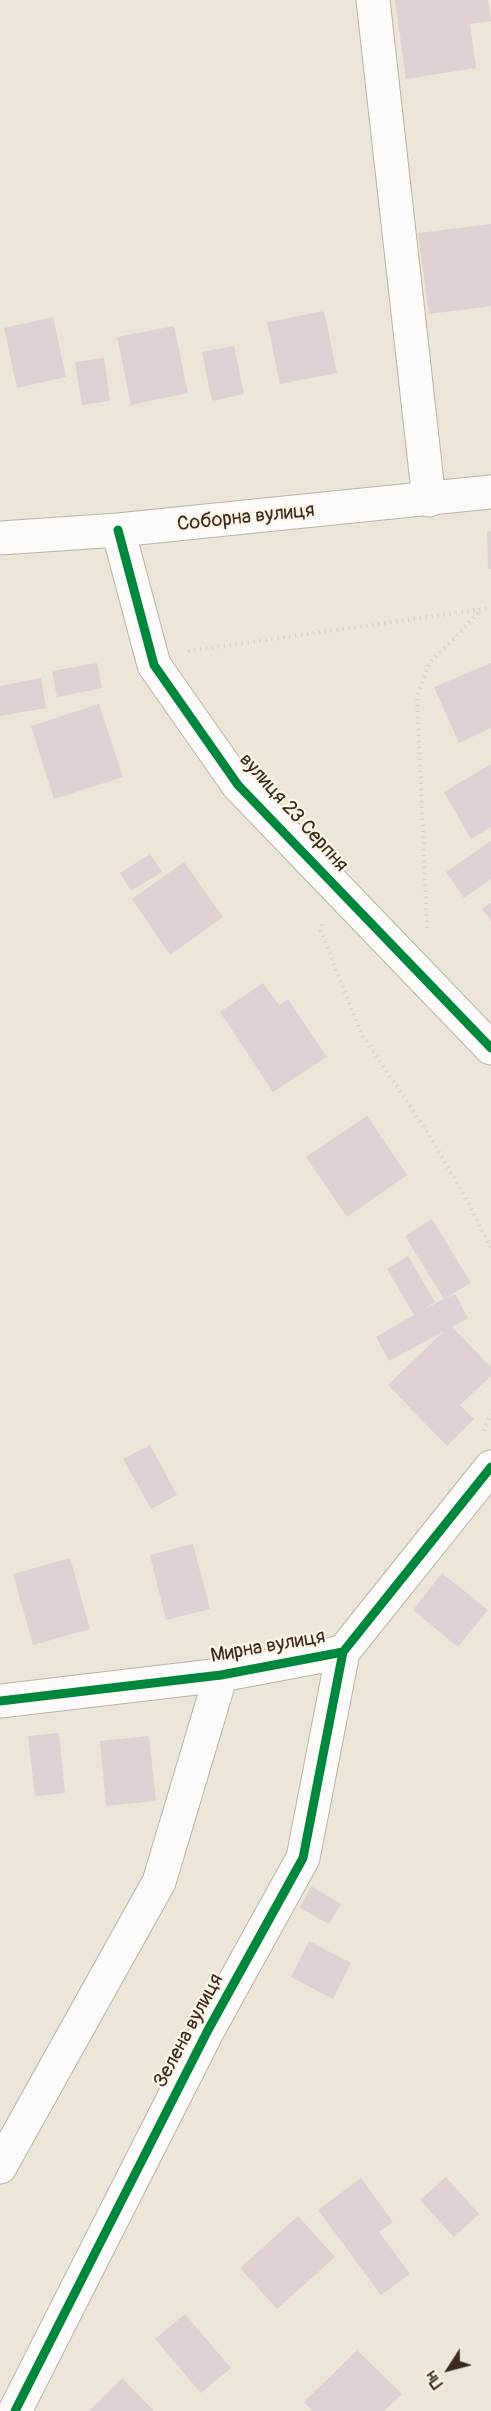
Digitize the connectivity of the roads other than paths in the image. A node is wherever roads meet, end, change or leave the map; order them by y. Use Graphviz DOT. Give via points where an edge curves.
graph roads {
  1 [pos="373,0"];
  2 [pos="491,492"];
  3 [pos="429,500"];
  4 [pos="118,530"];
  5 [pos="0,538"];
  6 [pos="491,1048"];
  7 [pos="491,1467"];
  8 [pos="343,1652"];
  9 [pos="221,1675"];
  10 [pos="0,1701"];
  11 [pos="0,2167"];
  12 [pos="15,2411"];
  1 -- 3 [label="street"];
  2 -- 3 [label="street, Соборна вулиця"];
  3 -- 4 [label="street, Соборна вулиця"];
  4 -- 5 [label="street, Соборна вулиця"];
  4 -- 6 [label="street, вулиця 23 Серпня" via="154,665 238,785"];
  7 -- 8 [label="street, Мирна вулиця"];
  8 -- 9 [label="street, Мирна вулиця"];
  8 -- 12 [label="street, Зелена вулиця" via="303,1858 208,2030"];
  9 -- 10 [label="street, Мирна вулиця"];
  9 -- 11 [label="street" via="159,1882"];
}
